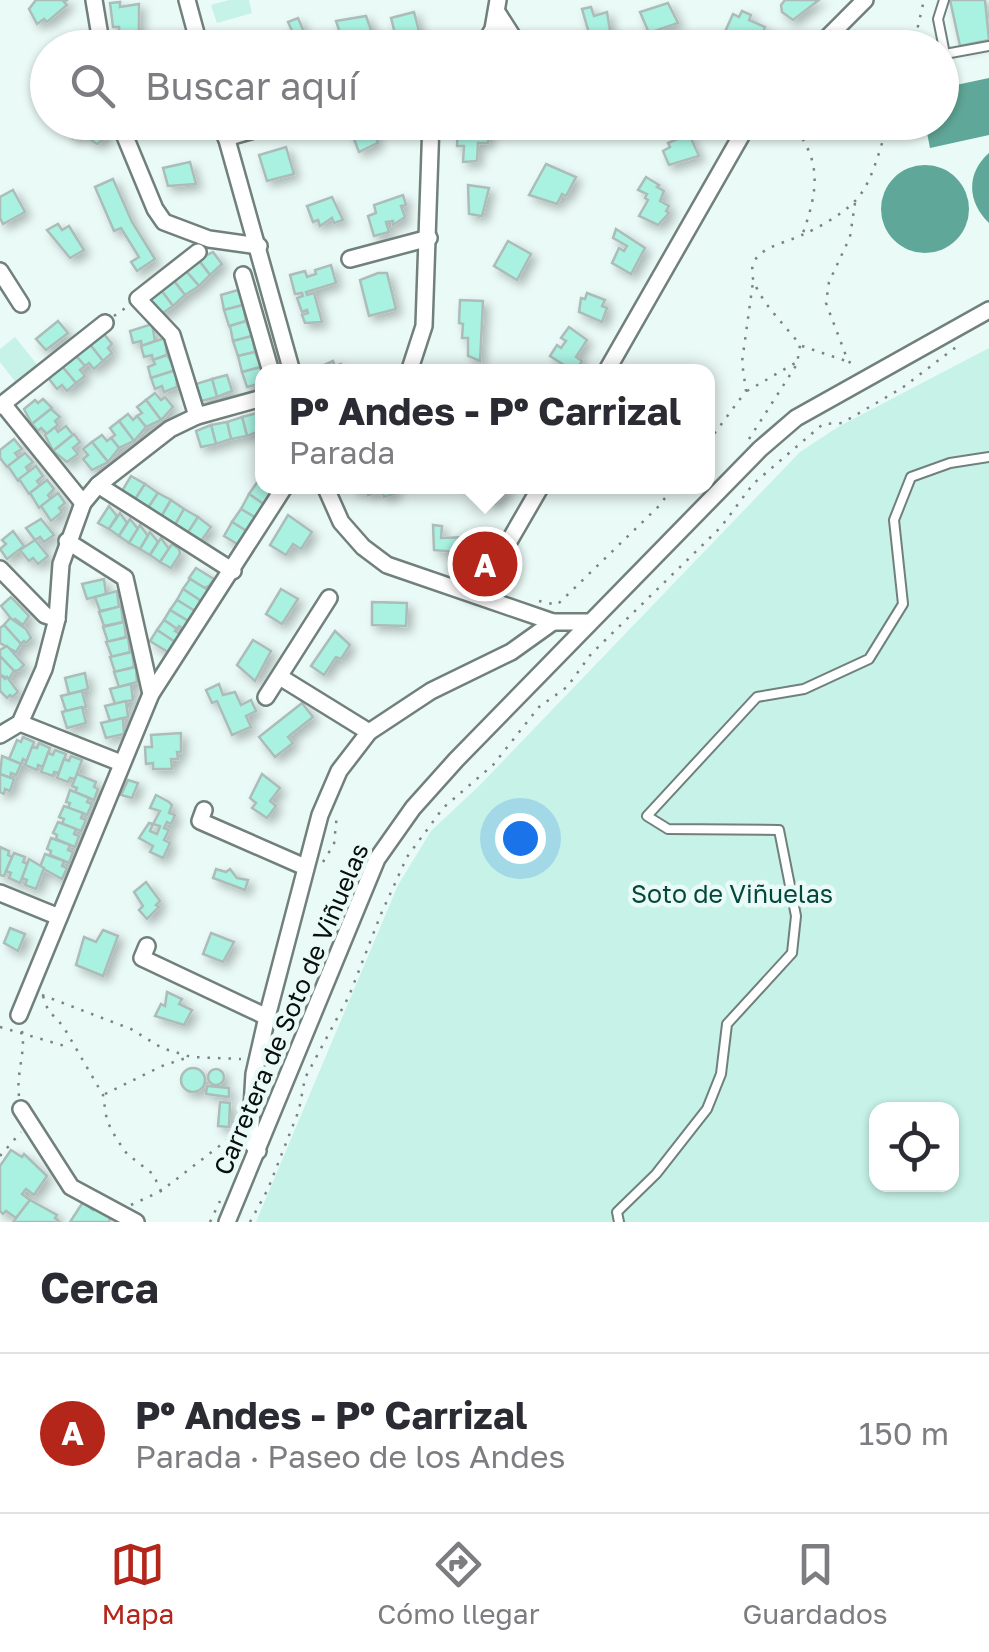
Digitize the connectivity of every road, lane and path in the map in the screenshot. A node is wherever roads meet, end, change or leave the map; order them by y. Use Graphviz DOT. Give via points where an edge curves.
graph roads {
  1 [pos="94,0"];
  2 [pos="187,0"];
  3 [pos="864,0"];
  4 [pos="924,0"];
  5 [pos="944,0"];
  6 [pos="497,6"];
  7 [pos="99,30"];
  8 [pos="195,30"];
  9 [pos="510,30"];
  10 [pos="835,30"];
  11 [pos="917,30"];
  12 [pos="940,30"];
  13 [pos="989,46"];
  14 [pos="959,51"];
  15 [pos="126,140"];
  16 [pos="227,140"];
  17 [pos="432,140"];
  18 [pos="739,140"];
  19 [pos="803,140"];
  20 [pos="882,140"];
  21 [pos="855,201"];
  22 [pos="803,235"];
  23 [pos="429,238"];
  24 [pos="259,246"];
  25 [pos="198,252"];
  26 [pos="350,259"];
  27 [pos="0,271"];
  28 [pos="244,276"];
  29 [pos="753,280"];
  30 [pos="138,298"];
  31 [pos="21,304"];
  32 [pos="989,310"];
  33 [pos="105,322"];
  34 [pos="972,335"];
  35 [pos="800,345"];
  36 [pos="848,361"];
  37 [pos="798,362"];
  38 [pos="269,364"];
  39 [pos="290,364"];
  40 [pos="412,364"];
  41 [pos="611,364"];
  42 [pos="872,376"];
  43 [pos="746,392"];
  44 [pos="255,400"];
  45 [pos="1,405"];
  46 [pos="197,416"];
  47 [pos="715,433"];
  48 [pos="748,441"];
  49 [pos="989,457"];
  50 [pos="98,485"];
  51 [pos="280,494"];
  52 [pos="329,494"];
  53 [pos="536,494"];
  54 [pos="668,494"];
  55 [pos="82,503"];
  56 [pos="67,541"];
  57 [pos="0,569"];
  58 [pos="234,572"];
  59 [pos="6,589"];
  60 [pos="478,595"];
  61 [pos="329,598"];
  62 [pos="527,600"];
  63 [pos="57,619"];
  64 [pos="553,622"];
  65 [pos="589,622"];
  66 [pos="564,648"];
  67 [pos="280,677"];
  68 [pos="152,694"];
  69 [pos="266,697"];
  70 [pos="20,723"];
  71 [pos="369,732"];
  72 [pos="0,735"];
  73 [pos="121,764"];
  74 [pos="204,810"];
  75 [pos="337,810"];
  76 [pos="311,868"];
  77 [pos="0,893"];
  78 [pos="59,917"];
  79 [pos="147,946"];
  80 [pos="290,970"];
  81 [pos="36,993"];
  82 [pos="272,1019"];
  83 [pos="20,1023"];
  84 [pos="0,1027"];
  85 [pos="71,1044"];
  86 [pos="191,1057"];
  87 [pos="258,1060"];
  88 [pos="103,1095"];
  89 [pos="21,1108"];
  90 [pos="30,1124"];
  91 [pos="240,1144"];
  92 [pos="258,1152"];
  93 [pos="0,1156"];
  94 [pos="224,1190"];
  95 [pos="160,1191"];
  96 [pos="117,1211"];
  97 [pos="136,1222"];
  98 [pos="210,1222"];
  99 [pos="227,1222"];
  100 [pos="250,1222"];
  101 [pos="619,1222"];
  1 -- 7 [label="street"];
  2 -- 8 [label="street"];
  3 -- 10 [label="street"];
  4 -- 11 [label="path"];
  5 -- 12 [label="lane"];
  6 -- 9 [label="street"];
  13 -- 14 [label="lane"];
  15 -- 24 [label="street" via="164,222 209,239"];
  16 -- 24 [label="street"];
  17 -- 23 [label="street"];
  18 -- 41 [label="street"];
  19 -- 22 [label="path" via="815,174"];
  20 -- 21 [label="path"];
  21 -- 22 [label="path"];
  21 -- 36 [label="path" via="826,303"];
  22 -- 29 [label="path" via="762,251 752,263"];
  23 -- 26 [label="street"];
  23 -- 40 [label="street" via="424,326"];
  24 -- 39 [label="street"];
  25 -- 30 [label="street"];
  27 -- 31 [label="street"];
  28 -- 38 [label="street"];
  29 -- 35 [label="path"];
  29 -- 43 [label="path" via="742,362"];
  30 -- 33 [label="path"];
  30 -- 46 [label="street" via="172,336"];
  32 -- 42 [label="street, Carretera de Soto de Viñuelas"];
  33 -- 45 [label="street"];
  34 -- 100 [label="path" via="902,388 842,423 823,424 752,484 721,526 444,808 407,857 380,914 349,996 305,1078 299,1110"];
  35 -- 36 [label="path"];
  35 -- 37 [label="path"];
  36 -- 42 [label="path"];
  37 -- 43 [label="path"];
  37 -- 48 [label="path"];
  42 -- 65 [label="street, Carretera de Soto de Viñuelas" via="796,418 760,449"];
  43 -- 47 [label="path"];
  44 -- 46 [label="street"];
  45 -- 55 [label="street"];
  46 -- 50 [label="street"];
  49 -- 101 [label="lane" via="911,476 894,520 903,604 870,659 804,689 757,697 646,816 668,829 779,830 796,916 792,953 727,1024 722,1074 707,1109 618,1212"];
  50 -- 55 [label="street"];
  50 -- 58 [label="street"];
  51 -- 58 [label="street"];
  52 -- 60 [label="street" via="341,522 388,565"];
  53 -- 60 [label="street"];
  54 -- 62 [label="path" via="557,605"];
  55 -- 56 [label="street"];
  56 -- 63 [label="street"];
  56 -- 68 [label="street" via="124,578"];
  57 -- 59 [label="street"];
  58 -- 68 [label="street"];
  59 -- 63 [label="street"];
  60 -- 64 [label="street"];
  61 -- 67 [label="street"];
  63 -- 70 [label="street"];
  64 -- 65 [label="street"];
  64 -- 66 [label="street"];
  64 -- 71 [label="street"];
  65 -- 66 [label="street, Carretera de Soto de Viñuelas"];
  66 -- 92 [label="street, Carretera de Soto de Viñuelas" via="413,808 377,858"];
  67 -- 69 [label="street"];
  67 -- 71 [label="street"];
  68 -- 73 [label="street"];
  70 -- 72 [label="street"];
  70 -- 73 [label="street"];
  71 -- 76 [label="street" via="340,771 320,815"];
  73 -- 78 [label="street"];
  74 -- 76 [label="street" via="200,821"];
  75 -- 76 [label="path" via="334,844"];
  76 -- 82 [label="street"];
  77 -- 78 [label="street"];
  78 -- 81 [label="street"];
  79 -- 82 [label="street" via="142,958"];
  80 -- 82 [label="path" via="295,1002"];
  81 -- 83 [label="street"];
  81 -- 85 [label="path"];
  81 -- 86 [label="path"];
  82 -- 87 [label="street"];
  83 -- 84 [label="path"];
  83 -- 85 [label="path"];
  83 -- 89 [label="path"];
  85 -- 88 [label="path"];
  86 -- 87 [label="path"];
  86 -- 88 [label="path"];
  87 -- 92 [label="street" via="250,1141"];
  88 -- 95 [label="path" via="116,1138 153,1174"];
  89 -- 90 [label="street"];
  90 -- 93 [label="path"];
  90 -- 96 [label="street" via="70,1187"];
  91 -- 95 [label="path" via="240,1130"];
  92 -- 99 [label="street, Carretera de Soto de Viñuelas"];
  94 -- 98 [label="path"];
  95 -- 96 [label="path"];
  96 -- 97 [label="street"];
}
